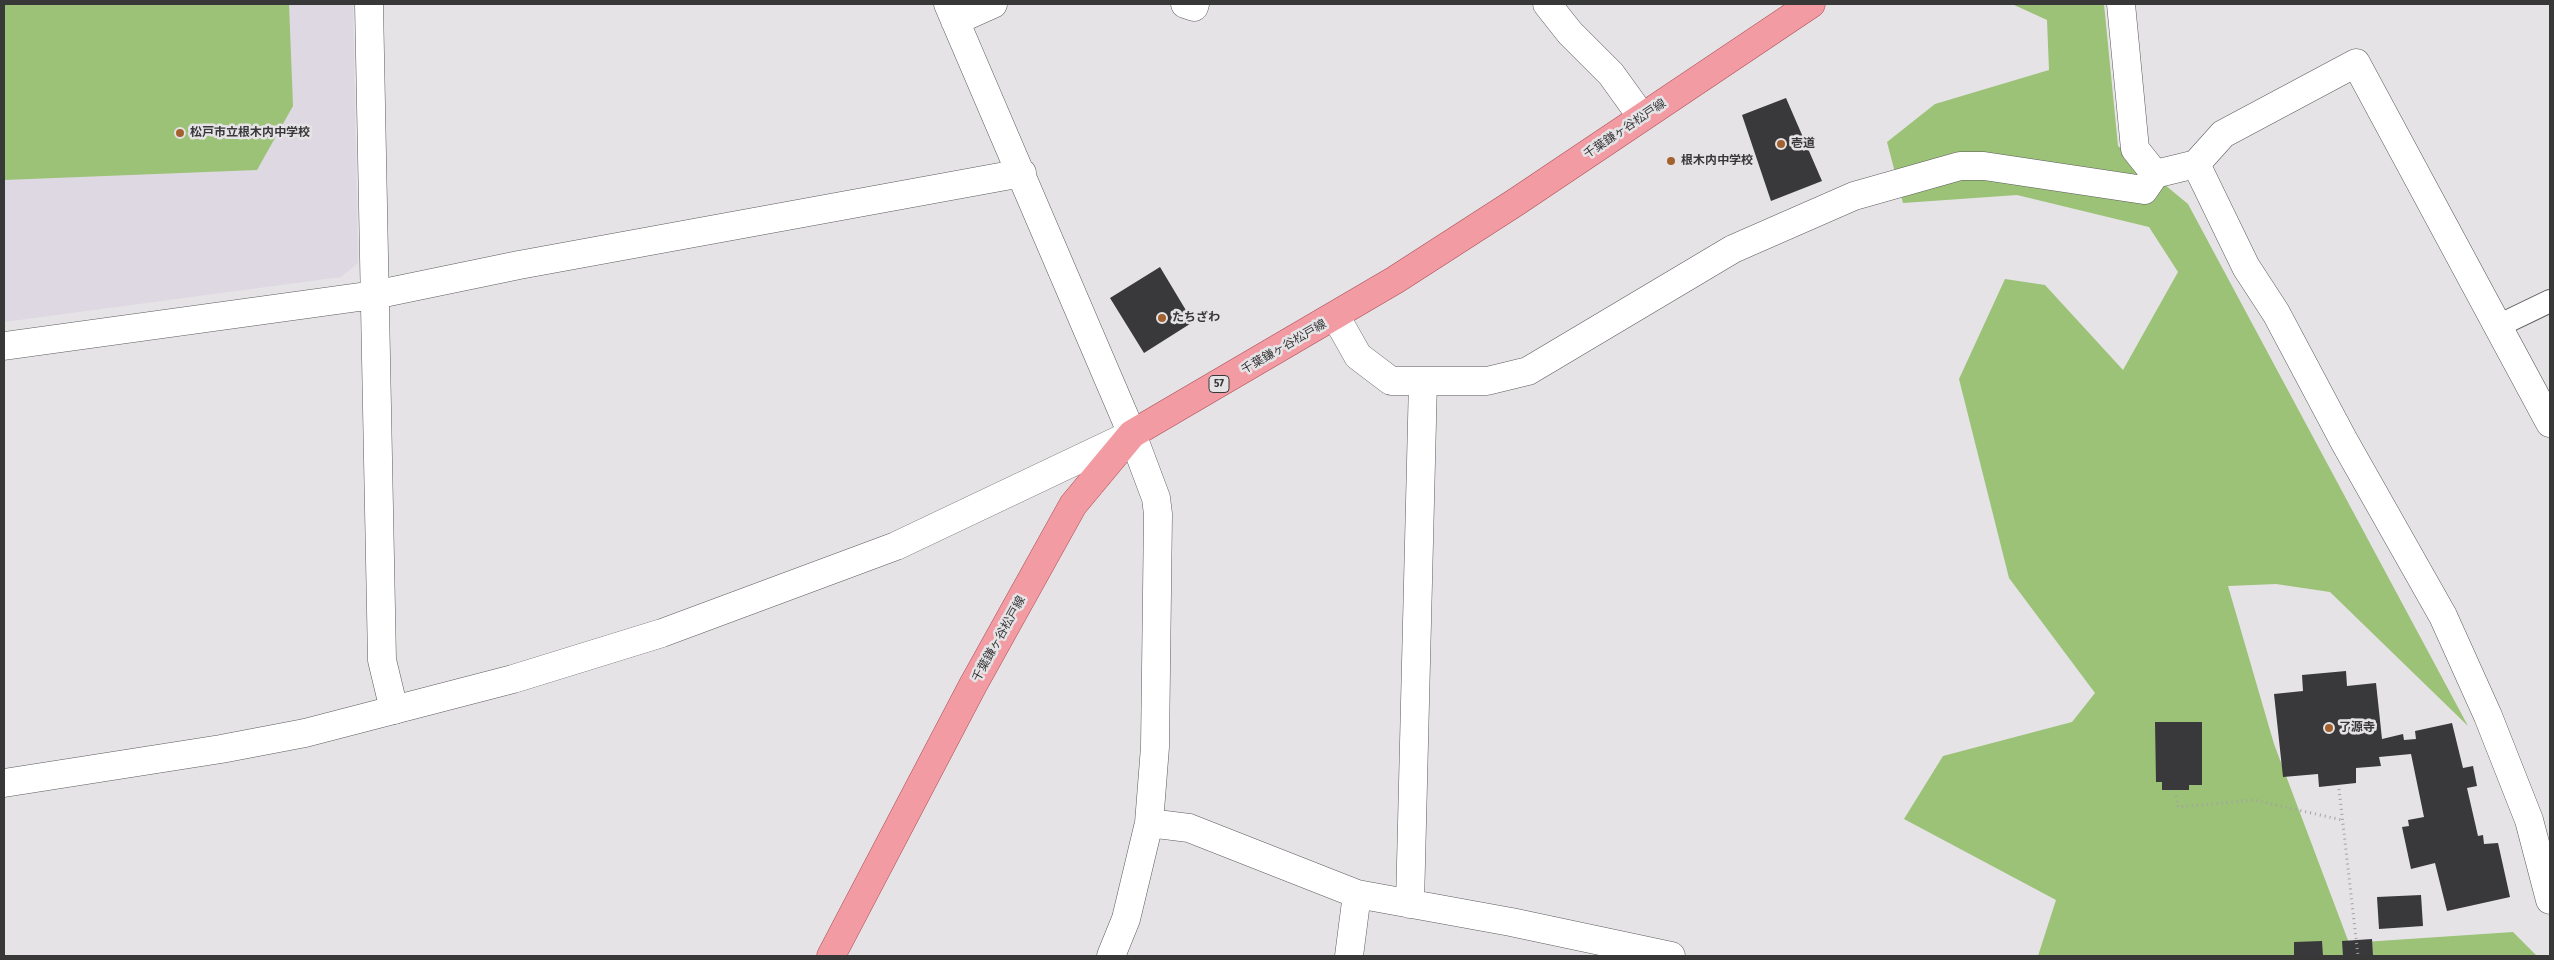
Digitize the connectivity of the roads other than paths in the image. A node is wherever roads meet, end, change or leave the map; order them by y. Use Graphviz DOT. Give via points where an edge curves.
graph roads {
  1 [pos="369,4"];
  2 [pos="993,4"];
  3 [pos="1185,4"];
  4 [pos="1195,4"];
  5 [pos="1547,4"];
  6 [pos="1811,4"];
  7 [pos="2121,4"];
  8 [pos="951,12"];
  9 [pos="1642,117"];
  10 [pos="2196,164"];
  11 [pos="1022,173"];
  12 [pos="2155,174"];
  13 [pos="374,295"];
  14 [pos="2550,301"];
  15 [pos="1336,317"];
  16 [pos="2498,326"];
  17 [pos="4,346"];
  18 [pos="1423,381"];
  19 [pos="2550,423"];
  20 [pos="1132,434"];
  21 [pos="394,710"];
  22 [pos="4,783"];
  23 [pos="1149,823"];
  24 [pos="1357,894"];
  25 [pos="2550,900"];
  26 [pos="1410,904"];
  27 [pos="831,956"];
  28 [pos="1111,956"];
  29 [pos="1349,956"];
  30 [pos="1672,956"];
  1 -- 13 [label="street"];
  2 -- 8 [label="street"];
  3 -- 4 [label="street" via="1194,7"];
  5 -- 9 [label="street" via="1570,33 1611,74"];
  6 -- 9 [label="main road, 千葉鎌ヶ谷松戸線 / 57"];
  7 -- 12 [label="street" via="2135,149"];
  8 -- 11 [label="street"];
  9 -- 15 [label="main road, 千葉鎌ヶ谷松戸線 / 57"];
  10 -- 12 [label="street"];
  10 -- 16 [label="street" via="2223,134 2356,63"];
  10 -- 25 [label="street" via="2246,267 2276,313 2443,616 2488,716 2529,820"];
  11 -- 13 [label="street" via="519,265"];
  11 -- 20 [label="street"];
  12 -- 18 [label="street" via="2144,190 1984,166 1960,166 1854,196 1733,249 1528,371 1487,381"];
  13 -- 17 [label="street"];
  13 -- 21 [label="street" via="382,660"];
  14 -- 16 [label="lane"];
  15 -- 18 [label="street" via="1358,356 1391,381"];
  15 -- 20 [label="main road, 千葉鎌ヶ谷松戸線 / 57"];
  16 -- 19 [label="street"];
  18 -- 26 [label="street"];
  20 -- 21 [label="street" via="896,546 782,589 662,633 513,679"];
  20 -- 23 [label="street" via="1156,498 1158,514 1155,747"];
  20 -- 27 [label="main road, 千葉鎌ヶ谷松戸線 / 57" via="1073,504 973,685"];
  21 -- 22 [label="street" via="222,750"];
  23 -- 24 [label="street" via="1189,828"];
  23 -- 28 [label="street" via="1126,919"];
  24 -- 26 [label="street"];
  24 -- 29 [label="street"];
  26 -- 30 [label="street"];
}
